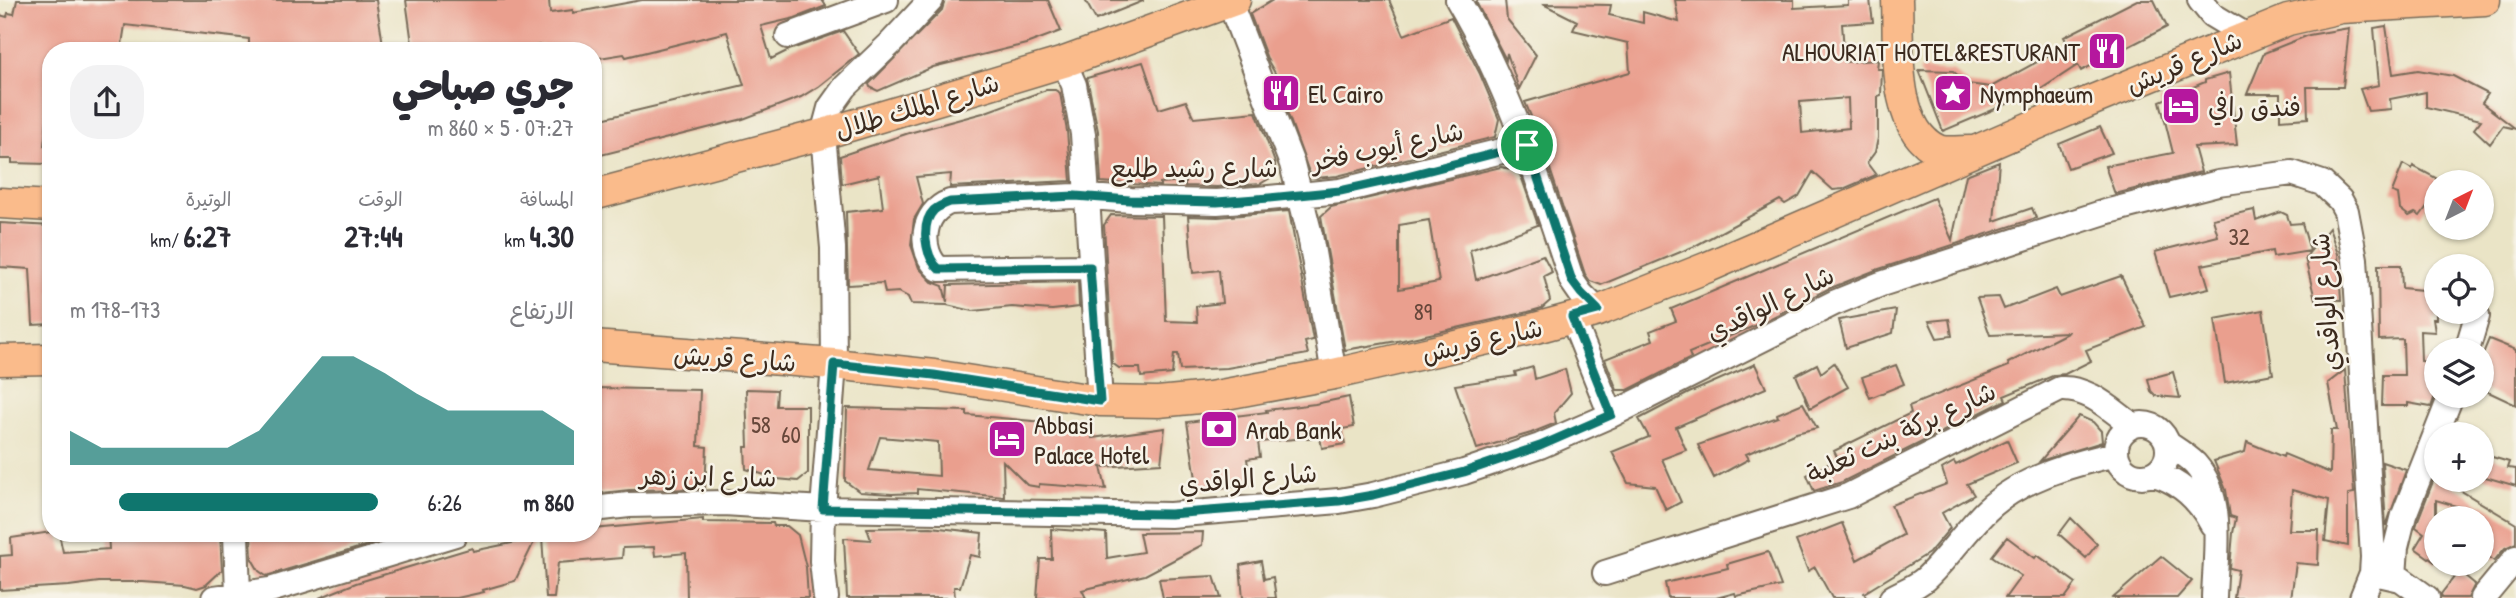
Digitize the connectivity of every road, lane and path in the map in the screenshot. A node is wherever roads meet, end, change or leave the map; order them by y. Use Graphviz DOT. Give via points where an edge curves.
graph roads {
  1 [pos="886,0"];
  2 [pos="931,0"];
  3 [pos="1458,0"];
  4 [pos="1896,0"];
  5 [pos="2200,0"];
  6 [pos="2485,0"];
  7 [pos="1233,1"];
  8 [pos="788,36"];
  9 [pos="2247,36"];
  10 [pos="1064,62"];
  11 [pos="823,134"];
  12 [pos="1527,145"];
  13 [pos="1975,150"];
  14 [pos="602,193"];
  15 [pos="1300,195"];
  16 [pos="1087,197"];
  17 [pos="0,203"];
  18 [pos="42,205"];
  19 [pos="1090,267"];
  20 [pos="1585,314"];
  21 [pos="602,347"];
  22 [pos="42,359"];
  23 [pos="0,360"];
  24 [pos="834,364"];
  25 [pos="1334,374"];
  26 [pos="1100,401"];
  27 [pos="2446,408"];
  28 [pos="1611,415"];
  29 [pos="2132,425"];
  30 [pos="2168,444"];
  31 [pos="2116,454"];
  32 [pos="2154,474"];
  33 [pos="602,508"];
  34 [pos="823,509"];
  35 [pos="2215,531"];
  36 [pos="235,542"];
  37 [pos="429,542"];
  38 [pos="2516,558"];
  39 [pos="1605,573"];
  40 [pos="2383,575"];
  41 [pos="1924,589"];
  42 [pos="226,596"];
  43 [pos="826,598"];
  44 [pos="1892,598"];
  45 [pos="2214,598"];
  46 [pos="2362,598"];
  47 [pos="2427,598"];
  48 [pos="2483,598"];
  1 -- 8 [label="street"];
  2 -- 11 [label="street" via="845,87 830,108"];
  3 -- 12 [label="street"];
  4 -- 13 [label="main road" via="1902,100 1914,127 1940,151"];
  5 -- 9 [label="street" via="2212,15"];
  6 -- 9 [label="main road, شارع قريش" via="2341,8 2288,20"];
  7 -- 10 [label="main road, شارع الملك طلال"];
  7 -- 15 [label="street"];
  9 -- 13 [label="main road, شارع قريش"];
  10 -- 11 [label="main road, شارع الملك طلال"];
  10 -- 16 [label="street" via="1078,100"];
  11 -- 14 [label="main road, شارع الملك طلال"];
  11 -- 24 [label="street" via="833,248"];
  12 -- 15 [label="street, شارع أيوب فخر" via="1340,191"];
  12 -- 20 [label="street"];
  13 -- 20 [label="main road, شارع قريش" via="1708,267"];
  15 -- 16 [label="street, شارع رشيد طليع" via="1217,202"];
  15 -- 25 [label="street"];
  16 -- 19 [label="street"];
  16 -- 19 [label="street, شارع رشيد طليع" via="950,202 932,212 927,223 927,252 932,263 948,271"];
  17 -- 18 [label="main road"];
  19 -- 26 [label="street"];
  20 -- 25 [label="main road, شارع قريش"];
  20 -- 28 [label="street"];
  21 -- 24 [label="main road, شارع قريش"];
  22 -- 23 [label="main road"];
  24 -- 26 [label="main road, شارع قريش"];
  24 -- 34 [label="street"];
  25 -- 26 [label="main road, شارع قريش" via="1210,397"];
  27 -- 40 [label="street"];
  28 -- 34 [label="street, شارع الواقدي" via="1464,472 1339,501 1170,514"];
  28 -- 40 [label="street, شارع الواقدي" via="1881,284 2105,212 2218,183 2292,173 2331,189 2346,211 2355,259"];
  29 -- 30 [label="street" via="2150,424"];
  29 -- 31 [label="street" via="2119,437"];
  29 -- 39 [label="street, شارع بركة بنت ثعلبة" via="2098,400 2060,389 1848,496"];
  30 -- 32 [label="street" via="2163,467"];
  30 -- 35 [label="street" via="2204,478 2215,510"];
  31 -- 32 [label="street" via="2130,474"];
  31 -- 41 [label="street" via="2026,484 1990,507"];
  32 -- 35 [label="street" via="2187,491"];
  33 -- 34 [label="street, شارع ابن زهر" via="724,503"];
  34 -- 43 [label="street"];
  35 -- 45 [label="street"];
  36 -- 42 [label="street"];
  37 -- 42 [label="street" via="270,590"];
  38 -- 48 [label="street"];
  40 -- 46 [label="street, شارع الواقدي"];
  40 -- 47 [label="street" via="2411,584"];
  41 -- 44 [label="street"];
}
